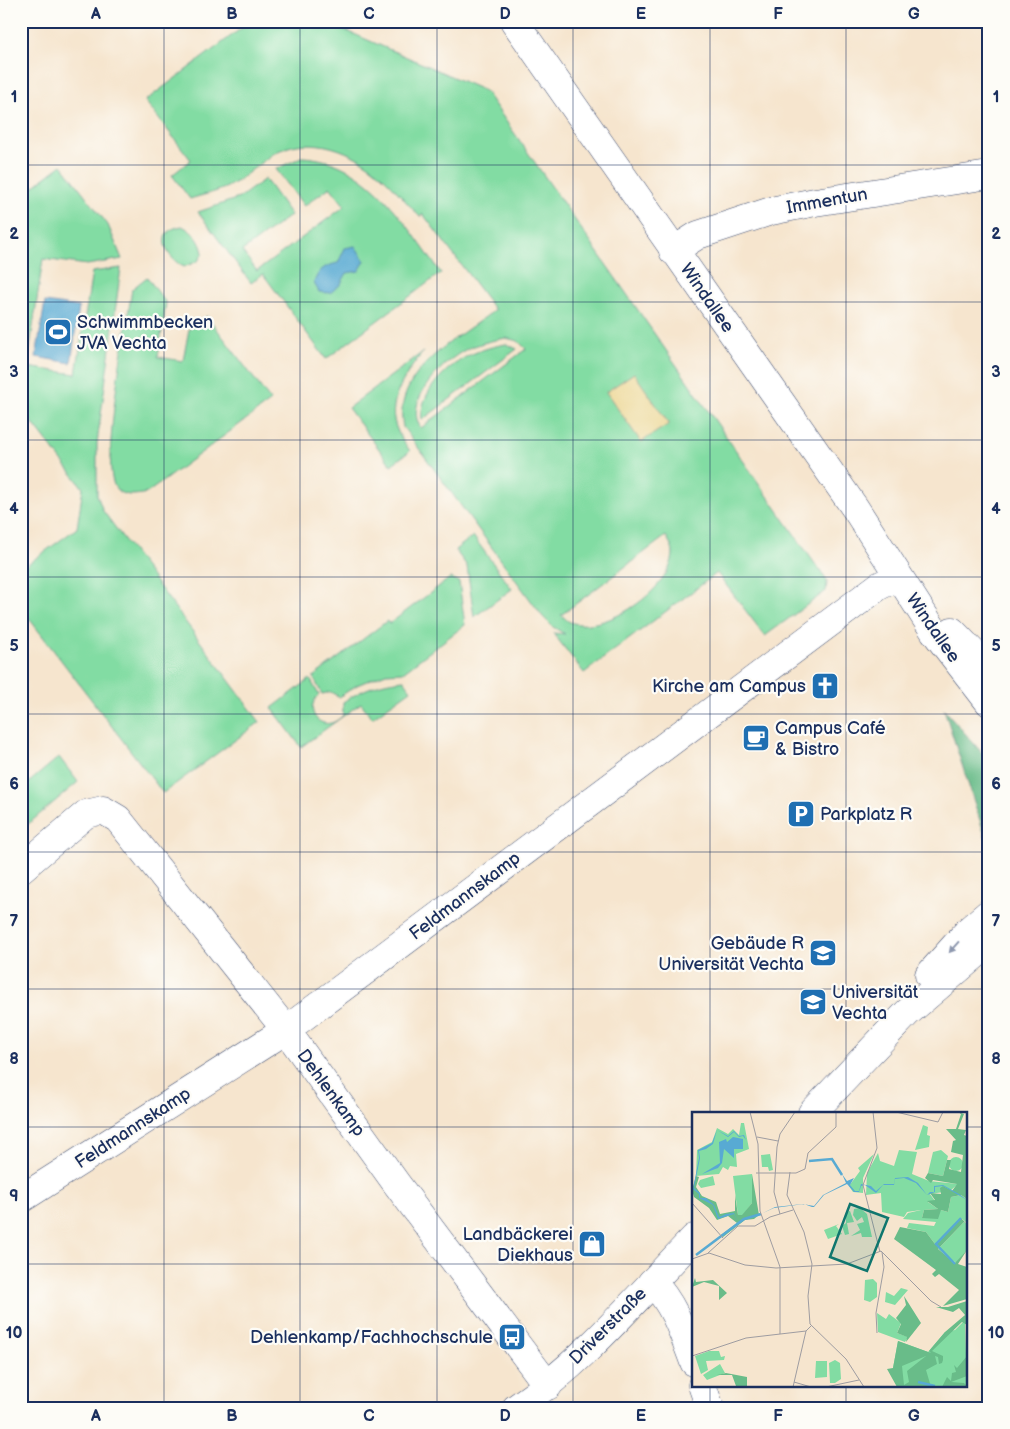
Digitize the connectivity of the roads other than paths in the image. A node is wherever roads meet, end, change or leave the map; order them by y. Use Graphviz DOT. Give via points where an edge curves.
graph roads {
  1 [pos="514,21"];
  2 [pos="989,175"];
  3 [pos="673,251"];
  4 [pos="898,577"];
  5 [pos="989,669"];
  6 [pos="989,702"];
  7 [pos="21,869"];
  8 [pos="989,913"];
  9 [pos="989,943"];
  10 [pos="907,1013"];
  11 [pos="286,1030"];
  12 [pos="813,1112"];
  13 [pos="21,1199"];
  14 [pos="692,1240"];
  15 [pos="652,1282"];
  16 [pos="692,1357"];
  17 [pos="548,1386"];
  18 [pos="702,1386"];
  19 [pos="516,1408"];
  20 [pos="710,1408"];
  1 -- 3 [label="street, Windallee"];
  2 -- 3 [label="street, Immentun" via="771,211 698,235"];
  3 -- 4 [label="street, Windallee" via="855,508"];
  4 -- 5 [label="street, Windallee"];
  4 -- 6 [label="street, Windallee" via="934,631"];
  4 -- 11 [label="street, Feldmannskamp" via="879,586"];
  7 -- 11 [label="street, Dehlenkamp" via="86,814 103,810 118,819"];
  8 -- 10 [label="street, one-way" via="969,930 926,979"];
  9 -- 10 [label="street"];
  10 -- 12 [label="street"];
  11 -- 13 [label="street, Feldmannskamp"];
  11 -- 17 [label="street, Dehlenkamp"];
  14 -- 15 [label="street, Driverstraße"];
  15 -- 16 [label="street" via="665,1295"];
  15 -- 17 [label="street, Driverstraße"];
  17 -- 19 [label="street, Driverstraße"];
  18 -- 20 [label="street"];
}
